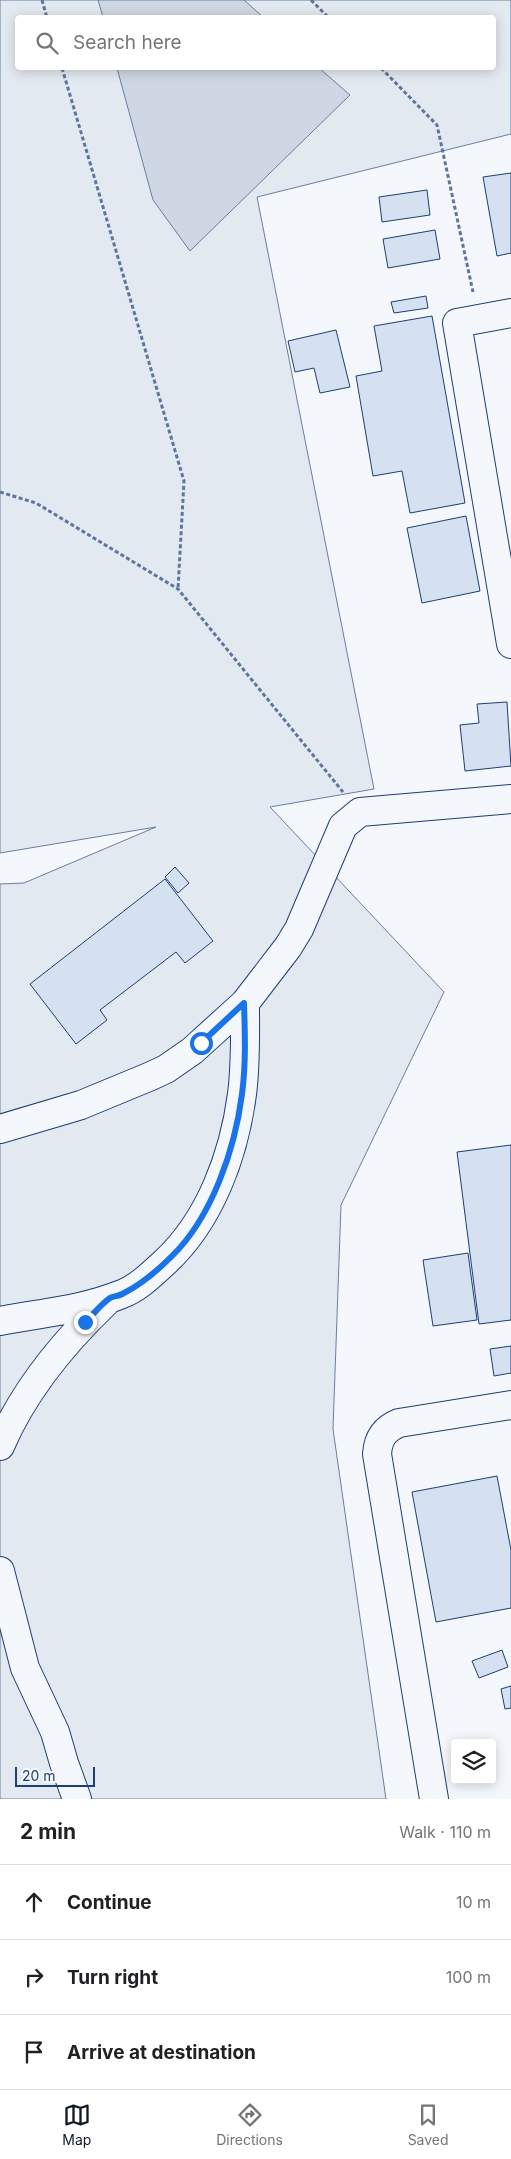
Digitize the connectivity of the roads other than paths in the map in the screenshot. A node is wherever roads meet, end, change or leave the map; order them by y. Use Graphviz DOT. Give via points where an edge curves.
graph roads {
  1 [pos="511,313"];
  2 [pos="511,644"];
  3 [pos="511,799"];
  4 [pos="244,1003"];
  5 [pos="0,1129"];
  6 [pos="109,1299"];
  7 [pos="0,1321"];
  8 [pos="511,1405"];
  9 [pos="0,1446"];
  10 [pos="0,1571"];
  11 [pos="78,1799"];
  12 [pos="434,1799"];
  1 -- 2 [label="lane" via="457,323"];
  3 -- 4 [label="lane" via="360,812 343,826 299,929"];
  4 -- 5 [label="lane" via="192,1051 166,1069 81,1104"];
  4 -- 6 [label="lane" via="242,1094 231,1148 215,1192 173,1256 142,1282"];
  6 -- 7 [label="lane" via="78,1308"];
  6 -- 9 [label="lane" via="73,1334 38,1379"];
  8 -- 12 [label="lane" via="399,1423 386,1430 378,1443 377,1454"];
  10 -- 11 [label="lane" via="25,1668 55,1732"];
}
